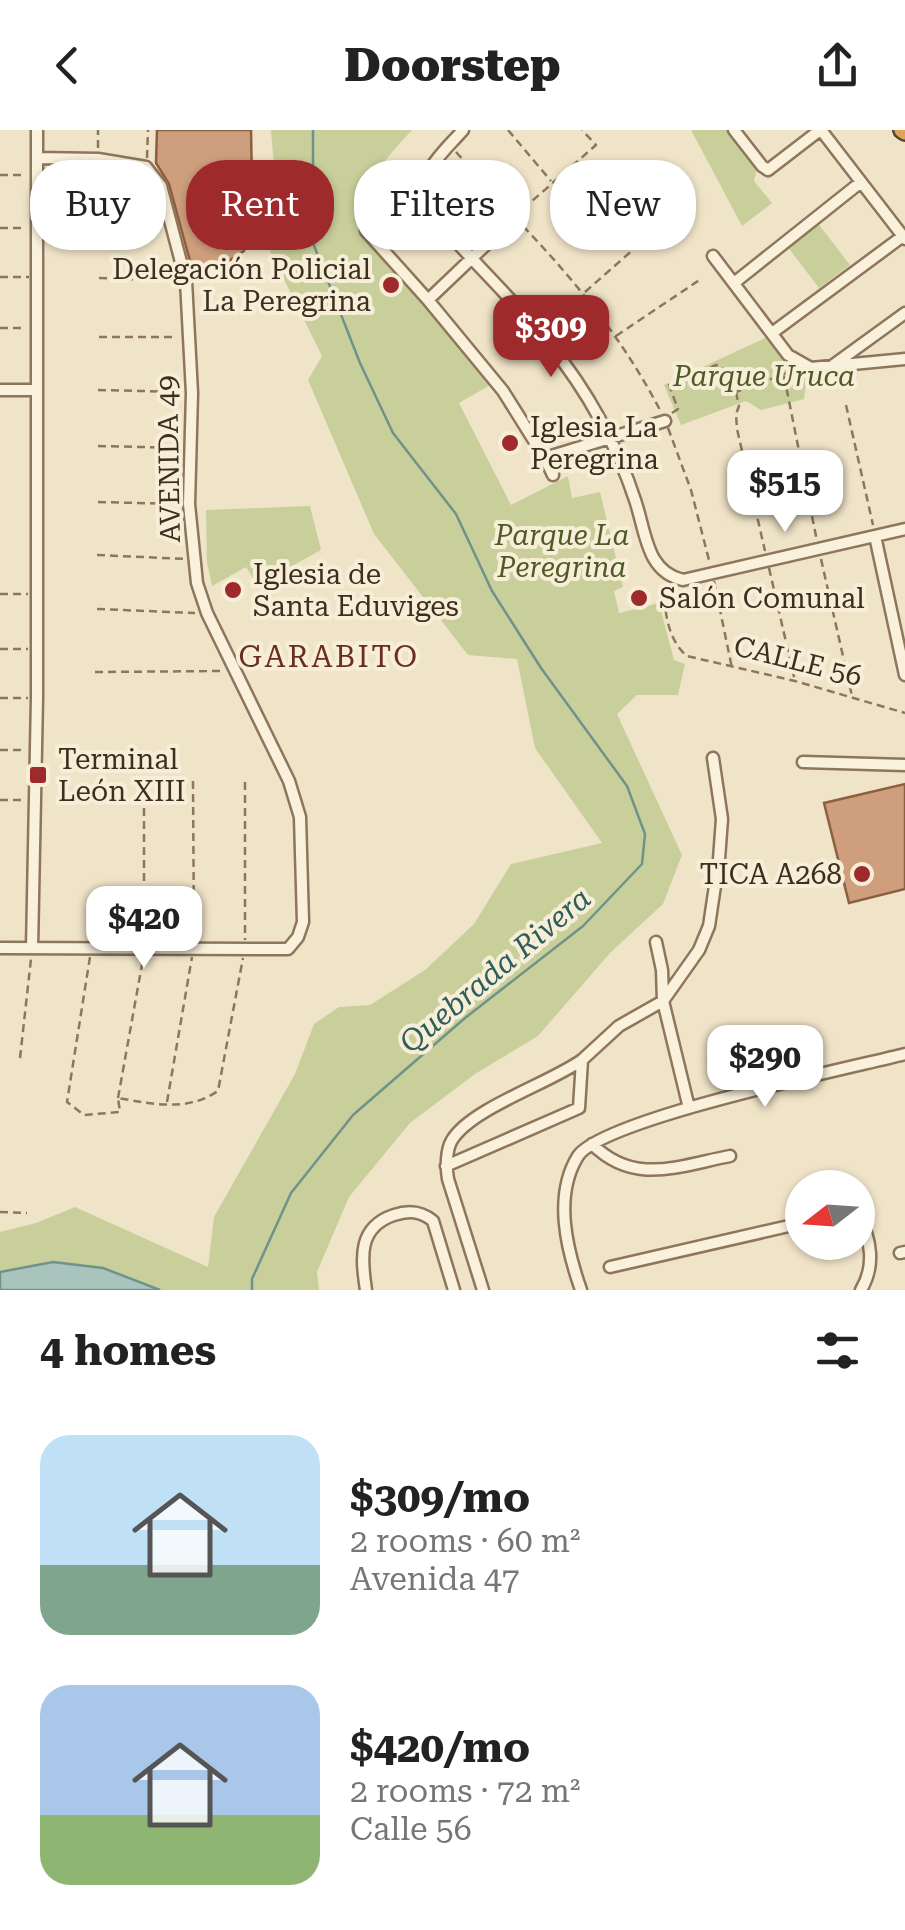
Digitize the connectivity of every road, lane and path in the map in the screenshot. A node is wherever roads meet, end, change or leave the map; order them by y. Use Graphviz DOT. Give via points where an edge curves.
graph roads {
  1 [pos="37,130"];
  2 [pos="98,130"];
  3 [pos="148,130"];
  4 [pos="463,130"];
  5 [pos="508,130"];
  6 [pos="582,130"];
  7 [pos="734,130"];
  8 [pos="820,130"];
  9 [pos="450,145"];
  10 [pos="37,158"];
  11 [pos="98,159"];
  12 [pos="104,160"];
  13 [pos="146,160"];
  14 [pos="463,160"];
  15 [pos="578,160"];
  16 [pos="0,174"];
  17 [pos="30,175"];
  18 [pos="550,180"];
  19 [pos="862,182"];
  20 [pos="550,184"];
  21 [pos="530,203"];
  22 [pos="166,205"];
  23 [pos="0,228"];
  24 [pos="30,228"];
  25 [pos="904,238"];
  26 [pos="37,250"];
  27 [pos="383,250"];
  28 [pos="481,250"];
  29 [pos="633,250"];
  30 [pos="713,256"];
  31 [pos="473,258"];
  32 [pos="0,277"];
  33 [pos="36,277"];
  34 [pos="99,278"];
  35 [pos="701,280"];
  36 [pos="186,281"];
  37 [pos="734,284"];
  38 [pos="584,293"];
  39 [pos="428,300"];
  40 [pos="905,313"];
  41 [pos="0,328"];
  42 [pos="37,328"];
  43 [pos="772,333"];
  44 [pos="99,336"];
  45 [pos="616,336"];
  46 [pos="189,337"];
  47 [pos="905,359"];
  48 [pos="799,362"];
  49 [pos="832,367"];
  50 [pos="784,376"];
  51 [pos="0,390"];
  52 [pos="36,390"];
  53 [pos="98,390"];
  54 [pos="736,392"];
  55 [pos="192,393"];
  56 [pos="846,405"];
  57 [pos="664,418"];
  58 [pos="608,436"];
  59 [pos="98,446"];
  60 [pos="190,448"];
  61 [pos="545,458"];
  62 [pos="553,476"];
  63 [pos="98,502"];
  64 [pos="189,504"];
  65 [pos="905,529"];
  66 [pos="875,536"];
  67 [pos="818,548"];
  68 [pos="98,555"];
  69 [pos="193,559"];
  70 [pos="767,560"];
  71 [pos="666,577"];
  72 [pos="0,594"];
  73 [pos="37,594"];
  74 [pos="97,609"];
  75 [pos="207,614"];
  76 [pos="0,649"];
  77 [pos="36,649"];
  78 [pos="237,671"];
  79 [pos="95,672"];
  80 [pos="905,675"];
  81 [pos="795,681"];
  82 [pos="852,696"];
  83 [pos="0,698"];
  84 [pos="37,698"];
  85 [pos="905,713"];
  86 [pos="0,750"];
  87 [pos="36,750"];
  88 [pos="713,758"];
  89 [pos="803,762"];
  90 [pos="905,765"];
  91 [pos="193,781"];
  92 [pos="144,782"];
  93 [pos="245,782"];
  94 [pos="0,800"];
  95 [pos="35,800"];
  96 [pos="656,942"];
  97 [pos="0,948"];
  98 [pos="32,948"];
  99 [pos="91,948"];
  100 [pos="245,948"];
  101 [pos="194,949"];
  102 [pos="144,951"];
  103 [pos="664,1001"];
  104 [pos="905,1054"];
  105 [pos="20,1058"];
  106 [pos="582,1060"];
  107 [pos="118,1098"];
  108 [pos="166,1106"];
  109 [pos="689,1108"];
  110 [pos="592,1144"];
  111 [pos="730,1156"];
  112 [pos="446,1166"];
  113 [pos="0,1212"];
  114 [pos="27,1212"];
  115 [pos="785,1227"];
  116 [pos="869,1260"];
  117 [pos="610,1268"];
  118 [pos="366,1290"];
  119 [pos="454,1290"];
  120 [pos="483,1290"];
  121 [pos="580,1290"];
  122 [pos="860,1290"];
  1 -- 10 [label="street"];
  2 -- 11 [label="path"];
  3 -- 13 [label="path"];
  4 -- 9 [label="street"];
  5 -- 18 [label="path"];
  6 -- 15 [label="path" via="596,145"];
  7 -- 8 [label="street" via="768,170"];
  8 -- 19 [label="street"];
  9 -- 14 [label="path"];
  9 -- 31 [label="street" via="422,180 421,194"];
  10 -- 11 [label="street"];
  11 -- 12 [label="street"];
  16 -- 17 [label="path"];
  19 -- 25 [label="street"];
  19 -- 37 [label="street"];
  20 -- 21 [label="path"];
  22 -- 36 [label="street, AVENIDA 49"];
  23 -- 24 [label="path"];
  25 -- 43 [label="street"];
  26 -- 33 [label="street"];
  27 -- 39 [label="street"];
  28 -- 31 [label="street"];
  29 -- 38 [label="path"];
  30 -- 37 [label="street"];
  31 -- 39 [label="street"];
  31 -- 58 [label="street" via="553,347"];
  32 -- 33 [label="path"];
  33 -- 42 [label="street"];
  34 -- 36 [label="path"];
  35 -- 45 [label="path"];
  36 -- 46 [label="street, AVENIDA 49"];
  37 -- 43 [label="street"];
  39 -- 61 [label="street" via="502,391"];
  40 -- 49 [label="street"];
  41 -- 42 [label="path"];
  42 -- 52 [label="street"];
  43 -- 48 [label="street"];
  44 -- 46 [label="path"];
  46 -- 55 [label="street, AVENIDA 49"];
  47 -- 49 [label="street"];
  48 -- 49 [label="street"];
  48 -- 50 [label="path"];
  50 -- 54 [label="path"];
  50 -- 67 [label="path"];
  51 -- 52 [label="street"];
  52 -- 73 [label="street"];
  53 -- 55 [label="path"];
  54 -- 57 [label="path" via="716,365 670,384 677,410"];
  54 -- 70 [label="path" via="737,429"];
  55 -- 60 [label="street, AVENIDA 49"];
  56 -- 66 [label="path"];
  57 -- 58 [label="street"];
  58 -- 61 [label="street"];
  58 -- 71 [label="street" via="654,562"];
  59 -- 60 [label="path"];
  60 -- 64 [label="street, AVENIDA 49"];
  61 -- 62 [label="street"];
  63 -- 64 [label="path"];
  64 -- 69 [label="street, AVENIDA 49"];
  65 -- 66 [label="street"];
  66 -- 67 [label="street"];
  66 -- 80 [label="street"];
  67 -- 70 [label="street"];
  67 -- 82 [label="path"];
  68 -- 69 [label="path"];
  69 -- 75 [label="street, AVENIDA 49"];
  70 -- 71 [label="street" via="683,580"];
  70 -- 81 [label="path"];
  71 -- 81 [label="path, CALLE 56" via="664,601 681,653"];
  72 -- 73 [label="path"];
  73 -- 77 [label="street"];
  74 -- 75 [label="path"];
  75 -- 78 [label="street, AVENIDA 49"];
  76 -- 77 [label="path"];
  77 -- 84 [label="street"];
  78 -- 79 [label="path"];
  78 -- 100 [label="street, AVENIDA 49" via="300,816 298,937 288,949"];
  81 -- 82 [label="path, CALLE 56"];
  82 -- 85 [label="path, CALLE 56"];
  83 -- 84 [label="path"];
  84 -- 87 [label="street"];
  86 -- 87 [label="path"];
  87 -- 95 [label="street"];
  88 -- 103 [label="street" via="722,820 709,926"];
  89 -- 90 [label="street"];
  91 -- 101 [label="path"];
  92 -- 102 [label="path"];
  93 -- 100 [label="path"];
  94 -- 95 [label="path"];
  95 -- 98 [label="street"];
  96 -- 103 [label="street"];
  97 -- 98 [label="street"];
  98 -- 99 [label="street"];
  98 -- 105 [label="path"];
  99 -- 102 [label="street"];
  99 -- 107 [label="path" via="67,1102 84,1116 120,1112"];
  100 -- 101 [label="street"];
  100 -- 108 [label="path" via="218,1091 205,1100"];
  101 -- 102 [label="street"];
  101 -- 108 [label="path"];
  102 -- 107 [label="path"];
  103 -- 106 [label="street" via="619,1026"];
  103 -- 109 [label="street"];
  104 -- 109 [label="street"];
  106 -- 112 [label="street" via="470,1120 450,1142"];
  106 -- 112 [label="street" via="579,1108"];
  107 -- 108 [label="path"];
  109 -- 110 [label="street"];
  110 -- 111 [label="street" via="636,1172"];
  110 -- 121 [label="street" via="579,1156 566,1196 566,1239"];
  112 -- 120 [label="street"];
  113 -- 114 [label="path"];
  115 -- 117 [label="street"];
  116 -- 122 [label="street" via="870,1275"];
  118 -- 119 [label="street" via="369,1230 406,1211 433,1221"];
}
